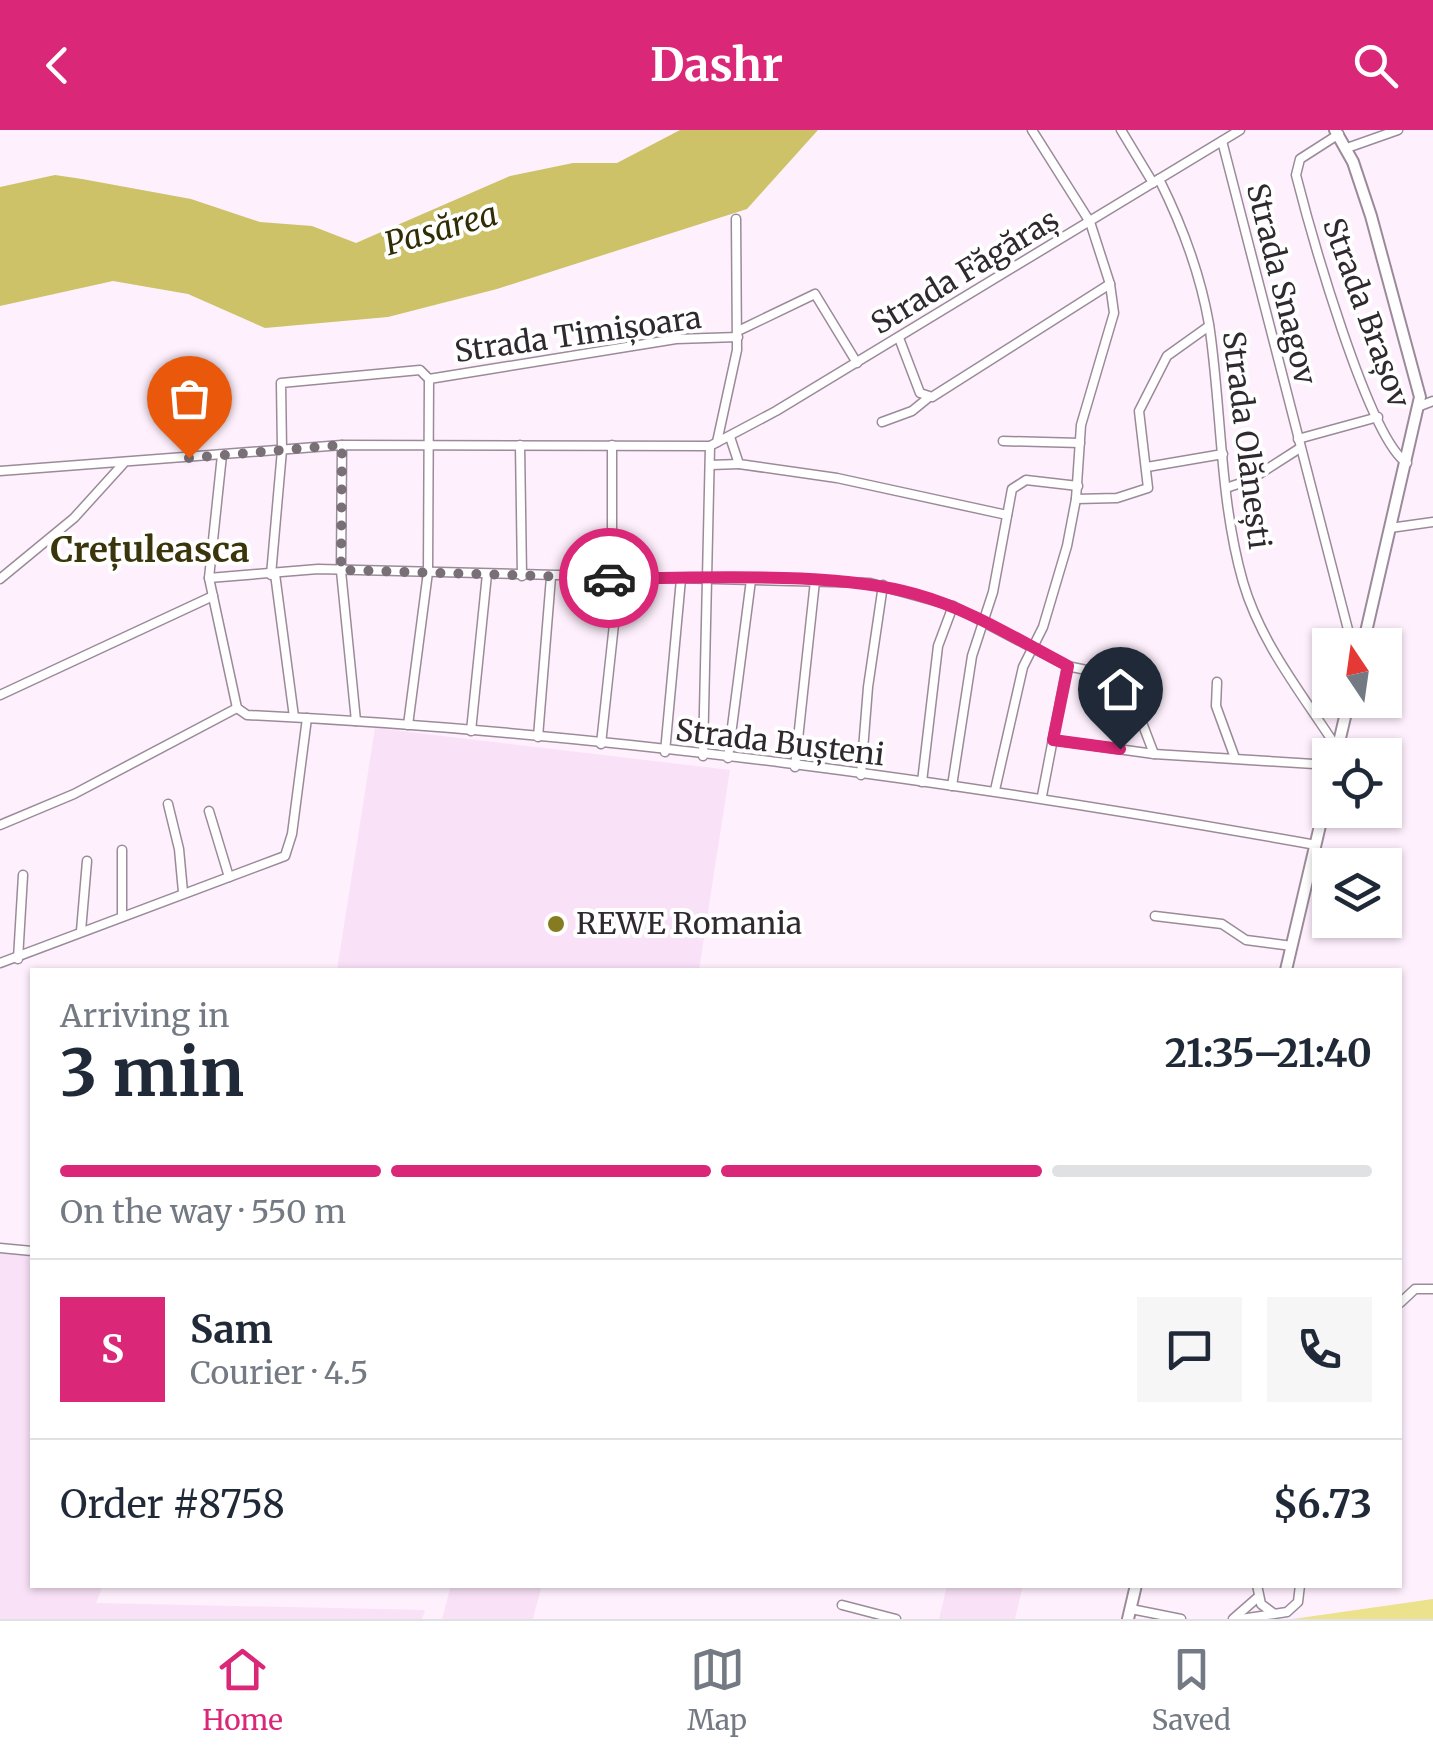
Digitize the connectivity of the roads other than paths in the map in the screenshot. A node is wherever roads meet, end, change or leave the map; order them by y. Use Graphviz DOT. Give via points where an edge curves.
graph roads {
  1 [pos="1032,130"];
  2 [pos="1121,130"];
  3 [pos="1240,130"];
  4 [pos="1398,130"];
  5 [pos="1337,132"];
  6 [pos="1222,142"];
  7 [pos="1347,148"];
  8 [pos="1156,181"];
  9 [pos="736,219"];
  10 [pos="1090,222"];
  11 [pos="1110,284"];
  12 [pos="1209,326"];
  13 [pos="738,334"];
  14 [pos="899,338"];
  15 [pos="856,364"];
  16 [pos="429,379"];
  17 [pos="928,398"];
  18 [pos="1433,401"];
  19 [pos="1420,406"];
  20 [pos="1378,418"];
  21 [pos="882,422"];
  22 [pos="730,437"];
  23 [pos="1003,441"];
  24 [pos="1080,442"];
  25 [pos="427,443"];
  26 [pos="1299,443"];
  27 [pos="713,444"];
  28 [pos="342,445"];
  29 [pos="520,445"];
  30 [pos="612,446"];
  31 [pos="282,450"];
  32 [pos="1223,454"];
  33 [pos="222,455"];
  34 [pos="1407,463"];
  35 [pos="123,464"];
  36 [pos="739,464"];
  37 [pos="710,465"];
  38 [pos="1147,467"];
  39 [pos="0,471"];
  40 [pos="1078,486"];
  41 [pos="1226,488"];
  42 [pos="1076,499"];
  43 [pos="1007,516"];
  44 [pos="1433,522"];
  45 [pos="1390,528"];
  46 [pos="341,570"];
  47 [pos="428,572"];
  48 [pos="273,574"];
  49 [pos="487,574"];
  50 [pos="522,576"];
  51 [pos="552,577"];
  52 [pos="209,578"];
  53 [pos="616,578"];
  54 [pos="0,579"];
  55 [pos="681,580"];
  56 [pos="710,580"];
  57 [pos="751,580"];
  58 [pos="815,582"];
  59 [pos="883,586"];
  60 [pos="213,596"];
  61 [pos="952,606"];
  62 [pos="983,620"];
  63 [pos="1348,628"];
  64 [pos="1366,628"];
  65 [pos="1030,647"];
  66 [pos="1068,666"];
  67 [pos="1217,682"];
  68 [pos="0,695"];
  69 [pos="237,708"];
  70 [pos="294,717"];
  71 [pos="306,718"];
  72 [pos="356,721"];
  73 [pos="408,725"];
  74 [pos="471,731"];
  75 [pos="538,737"];
  76 [pos="1328,738"];
  77 [pos="1053,740"];
  78 [pos="601,744"];
  79 [pos="665,752"];
  80 [pos="1154,754"];
  81 [pos="703,756"];
  82 [pos="728,758"];
  83 [pos="1234,758"];
  84 [pos="1312,764"];
  85 [pos="795,767"];
  86 [pos="862,775"];
  87 [pos="922,782"];
  88 [pos="952,786"];
  89 [pos="995,790"];
  90 [pos="1042,796"];
  91 [pos="168,804"];
  92 [pos="209,811"];
  93 [pos="0,825"];
  94 [pos="1320,828"];
  95 [pos="1316,845"];
  96 [pos="122,850"];
  97 [pos="87,861"];
  98 [pos="23,875"];
  99 [pos="229,877"];
  100 [pos="183,892"];
  101 [pos="122,914"];
  102 [pos="1155,916"];
  103 [pos="81,930"];
  104 [pos="1292,946"];
  105 [pos="18,959"];
  106 [pos="0,964"];
  107 [pos="1286,968"];
  108 [pos="0,1248"];
  109 [pos="30,1252"];
  110 [pos="1433,1289"];
  111 [pos="1402,1301"];
  112 [pos="1135,1588"];
  113 [pos="1258,1588"];
  114 [pos="1299,1588"];
  115 [pos="1257,1598"];
  116 [pos="842,1606"];
  117 [pos="1273,1612"];
  118 [pos="1129,1614"];
  119 [pos="896,1619"];
  120 [pos="1182,1619"];
  121 [pos="1233,1619"];
  122 [pos="1241,1619"];
  1 -- 10 [label="street"];
  2 -- 8 [label="street, Strada Olănești"];
  3 -- 6 [label="street, Strada Făgăraș"];
  4 -- 7 [label="street"];
  5 -- 7 [label="main road"];
  5 -- 20 [label="street, Strada Brașov" via="1300,159 1296,175 1322,276"];
  6 -- 8 [label="street, Strada Făgăraș"];
  6 -- 26 [label="street, Strada Snagov"];
  7 -- 19 [label="main road" via="1410,346"];
  8 -- 10 [label="street, Strada Făgăraș"];
  8 -- 12 [label="street, Strada Olănești" via="1190,251"];
  9 -- 13 [label="street"];
  10 -- 11 [label="street"];
  10 -- 14 [label="street, Strada Făgăraș"];
  11 -- 17 [label="street"];
  11 -- 24 [label="street" via="1112,324"];
  12 -- 32 [label="street, Strada Olănești"];
  12 -- 38 [label="street" via="1167,356 1154,374 1138,420"];
  13 -- 15 [label="street, Strada Timișoara" via="815,294"];
  13 -- 16 [label="street, Strada Timișoara"];
  13 -- 27 [label="street"];
  14 -- 15 [label="street, Strada Făgăraș"];
  14 -- 17 [label="street"];
  15 -- 22 [label="street, Strada Făgăraș"];
  16 -- 25 [label="street, Strada Timișoara"];
  16 -- 31 [label="street" via="420,370 284,381"];
  17 -- 21 [label="street"];
  18 -- 19 [label="street"];
  19 -- 34 [label="main road"];
  20 -- 26 [label="street"];
  20 -- 34 [label="street, Strada Brașov"];
  22 -- 27 [label="street, Strada Făgăraș"];
  22 -- 36 [label="street"];
  23 -- 24 [label="street"];
  24 -- 40 [label="street"];
  25 -- 28 [label="street"];
  25 -- 29 [label="street"];
  25 -- 47 [label="street, Strada Timișoara"];
  26 -- 41 [label="street" via="1250,480"];
  26 -- 63 [label="street, Strada Snagov"];
  27 -- 30 [label="street"];
  27 -- 37 [label="street"];
  28 -- 31 [label="street"];
  28 -- 46 [label="street"];
  29 -- 30 [label="street"];
  29 -- 50 [label="street"];
  30 -- 53 [label="street"];
  31 -- 33 [label="street"];
  31 -- 48 [label="street"];
  32 -- 38 [label="street"];
  32 -- 41 [label="street, Strada Olănești"];
  33 -- 35 [label="street"];
  33 -- 52 [label="street"];
  34 -- 45 [label="main road"];
  35 -- 39 [label="street"];
  35 -- 54 [label="street" via="74,518"];
  36 -- 37 [label="street"];
  36 -- 43 [label="street"];
  37 -- 56 [label="street"];
  38 -- 42 [label="street" via="1150,482 1132,496"];
  40 -- 42 [label="street"];
  40 -- 43 [label="street" via="1019,481"];
  41 -- 76 [label="street, Strada Olănești" via="1236,553 1259,626"];
  42 -- 65 [label="street" via="1059,577"];
  43 -- 62 [label="street"];
  44 -- 45 [label="street"];
  45 -- 64 [label="main road"];
  46 -- 47 [label="street"];
  46 -- 48 [label="street"];
  46 -- 72 [label="street"];
  47 -- 49 [label="street"];
  47 -- 73 [label="street, Strada Timișoara"];
  48 -- 52 [label="street"];
  48 -- 70 [label="street"];
  49 -- 50 [label="street"];
  49 -- 74 [label="street"];
  50 -- 51 [label="street"];
  51 -- 53 [label="street"];
  51 -- 75 [label="street"];
  52 -- 60 [label="street"];
  53 -- 55 [label="street"];
  53 -- 78 [label="street"];
  55 -- 56 [label="street"];
  55 -- 79 [label="street"];
  56 -- 57 [label="street"];
  56 -- 81 [label="street"];
  57 -- 58 [label="street"];
  57 -- 82 [label="street"];
  58 -- 59 [label="street"];
  58 -- 85 [label="street"];
  59 -- 61 [label="street"];
  59 -- 86 [label="street"];
  60 -- 68 [label="street"];
  60 -- 69 [label="street"];
  61 -- 62 [label="street"];
  61 -- 87 [label="street" via="938,646"];
  62 -- 65 [label="street"];
  62 -- 88 [label="street"];
  65 -- 66 [label="street"];
  65 -- 89 [label="street"];
  66 -- 77 [label="street"];
  66 -- 80 [label="street" via="1128,681"];
  67 -- 83 [label="street" via="1216,706"];
  69 -- 70 [label="street, Strada Bușteni" via="248,715"];
  69 -- 93 [label="street"];
  70 -- 71 [label="street, Strada Bușteni"];
  71 -- 72 [label="street, Strada Bușteni"];
  71 -- 99 [label="street" via="288,851"];
  72 -- 73 [label="street, Strada Bușteni"];
  73 -- 74 [label="street, Strada Bușteni"];
  74 -- 75 [label="street, Strada Bușteni"];
  75 -- 78 [label="street, Strada Bușteni"];
  77 -- 80 [label="street"];
  77 -- 90 [label="street"];
  78 -- 79 [label="street, Strada Bușteni"];
  79 -- 81 [label="street, Strada Bușteni"];
  80 -- 83 [label="street"];
  81 -- 82 [label="street, Strada Bușteni"];
  82 -- 85 [label="street, Strada Bușteni"];
  83 -- 84 [label="street"];
  85 -- 86 [label="street, Strada Bușteni"];
  86 -- 87 [label="street, Strada Bușteni"];
  87 -- 88 [label="street, Strada Bușteni"];
  88 -- 89 [label="street, Strada Bușteni"];
  89 -- 90 [label="street, Strada Bușteni"];
  90 -- 95 [label="street, Strada Bușteni"];
  91 -- 100 [label="street"];
  92 -- 99 [label="street"];
  94 -- 95 [label="main road"];
  95 -- 104 [label="main road"];
  96 -- 101 [label="street"];
  97 -- 103 [label="street"];
  98 -- 105 [label="street"];
  99 -- 100 [label="street"];
  100 -- 101 [label="street"];
  101 -- 103 [label="street"];
  102 -- 104 [label="street" via="1222,924 1246,940"];
  103 -- 105 [label="street"];
  104 -- 107 [label="main road"];
  105 -- 106 [label="street"];
  108 -- 109 [label="street"];
  110 -- 111 [label="street" via="1416,1289"];
  112 -- 118 [label="main road"];
  113 -- 115 [label="street"];
  114 -- 117 [label="street" via="1294,1608"];
  115 -- 117 [label="street"];
  115 -- 121 [label="street"];
  116 -- 119 [label="street"];
  117 -- 122 [label="street"];
  118 -- 120 [label="street"];
}
